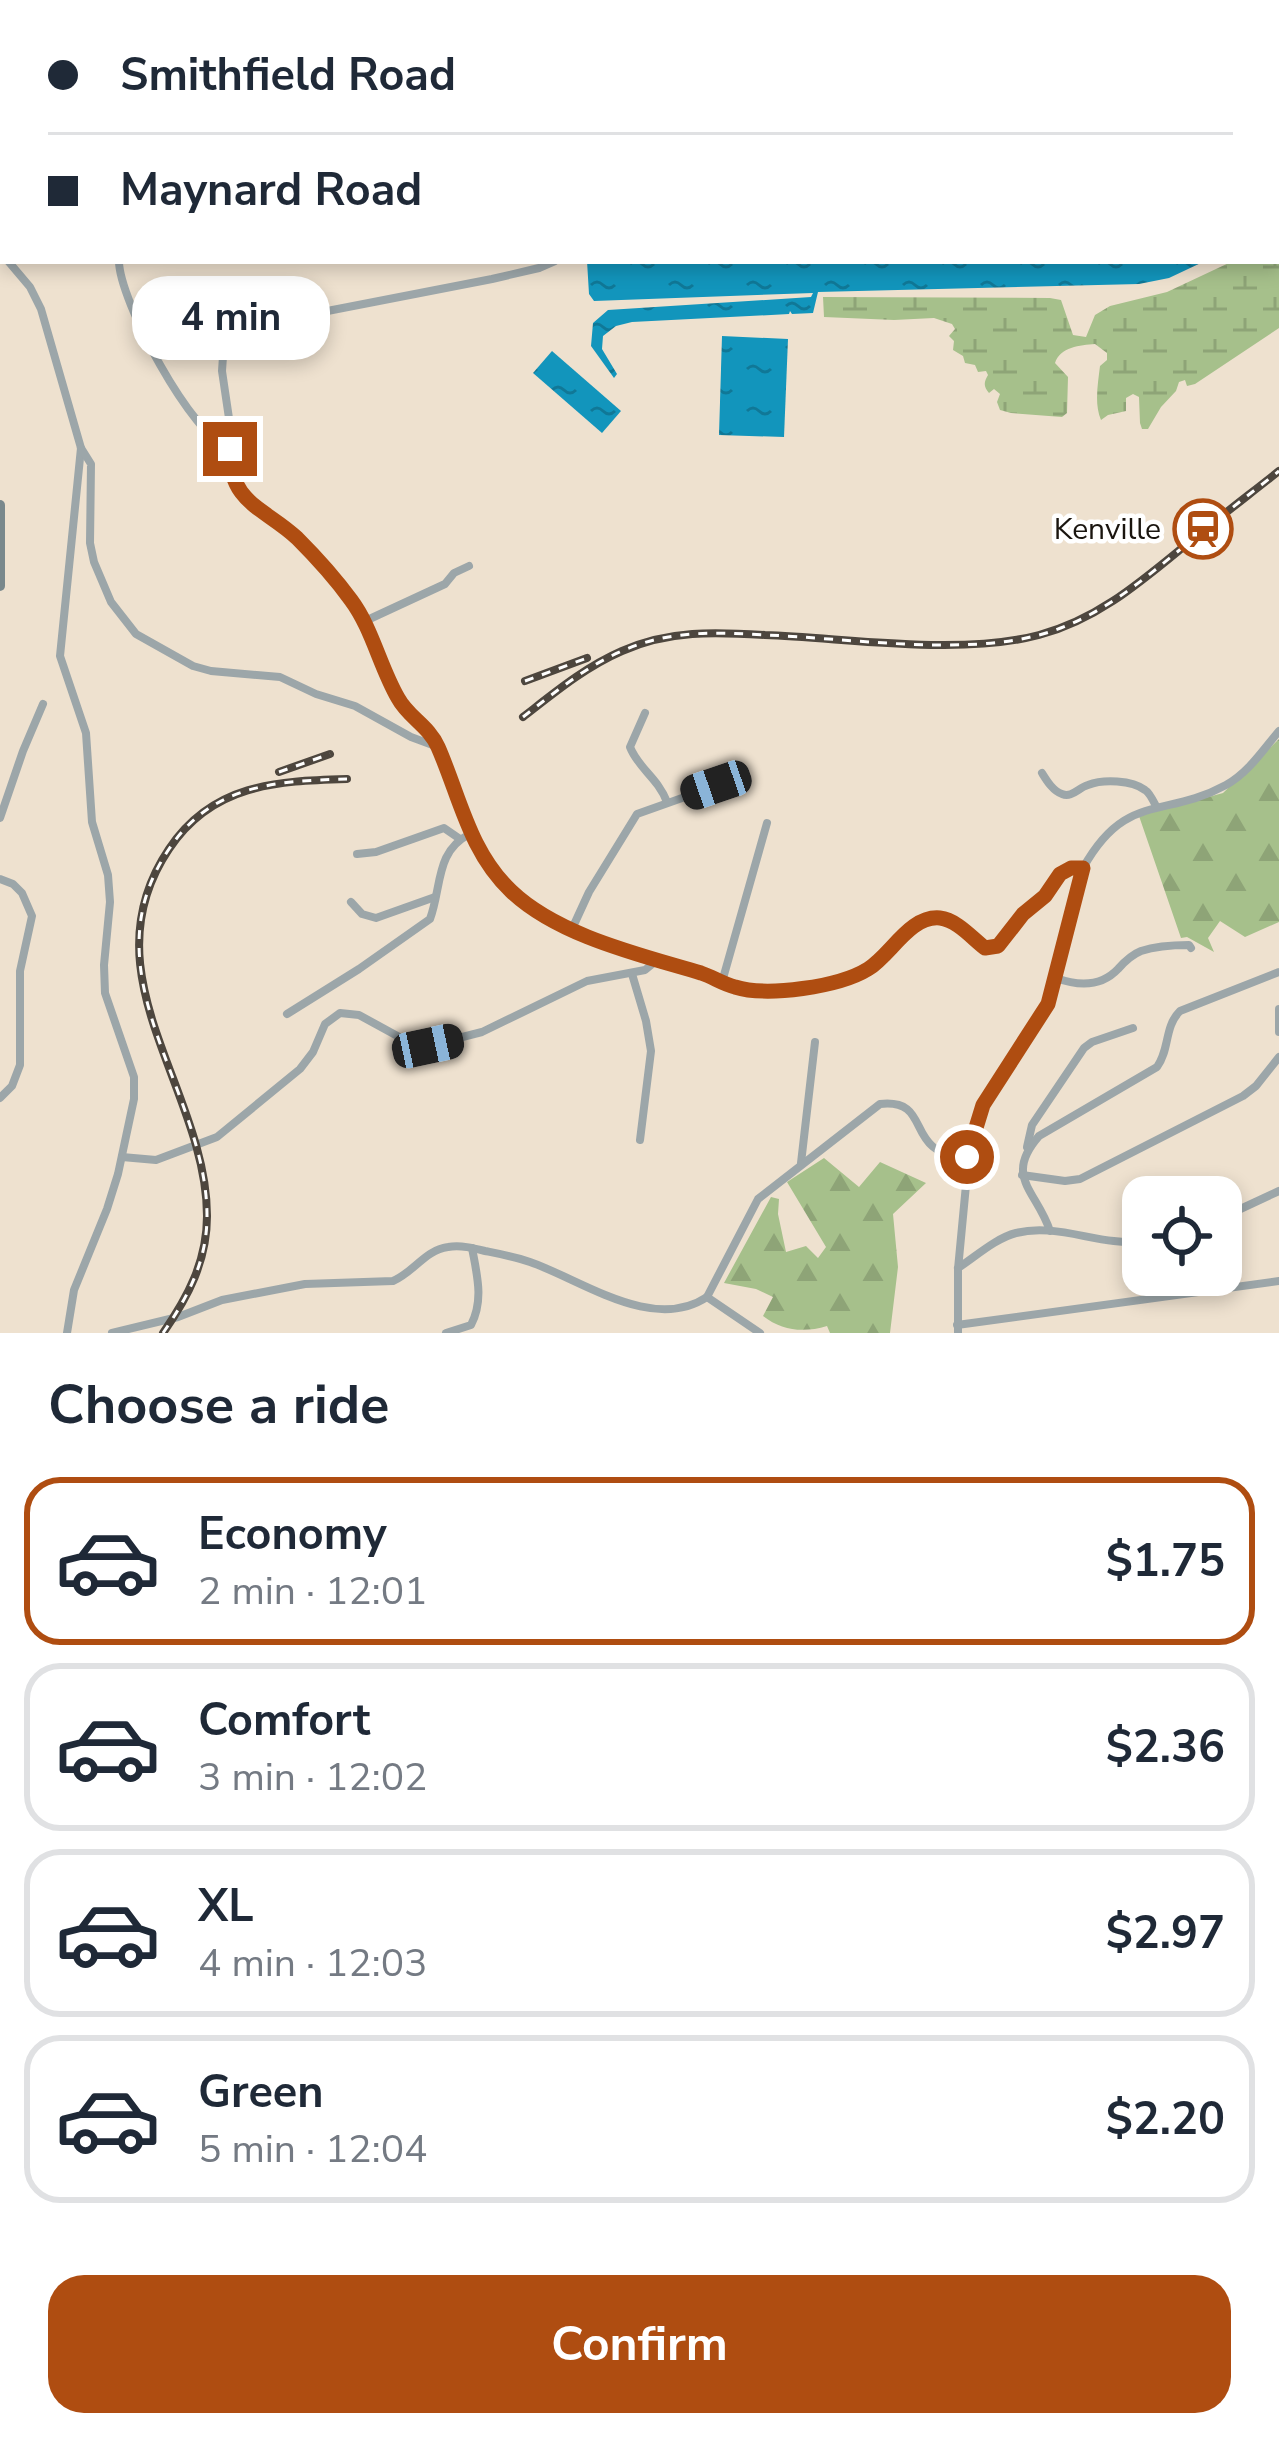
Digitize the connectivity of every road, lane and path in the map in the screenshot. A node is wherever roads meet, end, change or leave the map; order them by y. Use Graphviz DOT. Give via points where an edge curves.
graph roads {
  1 [pos="10,264"];
  2 [pos="119,264"];
  3 [pos="548,264"];
  4 [pos="81,448"];
  5 [pos="230,449"];
  6 [pos="0,505"];
  7 [pos="469,566"];
  8 [pos="0,586"];
  9 [pos="363,622"];
  10 [pos="43,704"];
  11 [pos="645,713"];
  12 [pos="1279,731"];
  13 [pos="438,747"];
  14 [pos="1042,773"];
  15 [pos="744,776"];
  16 [pos="667,802"];
  17 [pos="1156,806"];
  18 [pos="0,818"];
  19 [pos="766,823"];
  20 [pos="470,834"];
  21 [pos="460,839"];
  22 [pos="357,854"];
  23 [pos="1083,868"];
  24 [pos="0,879"];
  25 [pos="436,896"];
  26 [pos="350,902"];
  27 [pos="572,929"];
  28 [pos="1191,948"];
  29 [pos="656,961"];
  30 [pos="1279,972"];
  31 [pos="632,974"];
  32 [pos="1056,978"];
  33 [pos="722,982"];
  34 [pos="1279,1009"];
  35 [pos="286,1014"];
  36 [pos="1133,1028"];
  37 [pos="1279,1032"];
  38 [pos="815,1042"];
  39 [pos="1279,1057"];
  40 [pos="0,1098"];
  41 [pos="640,1141"];
  42 [pos="1027,1149"];
  43 [pos="122,1157"];
  44 [pos="967,1157"];
  45 [pos="801,1164"];
  46 [pos="1022,1174"];
  47 [pos="1279,1191"];
  48 [pos="1242,1208"];
  49 [pos="1050,1231"];
  50 [pos="1122,1242"];
  51 [pos="472,1248"];
  52 [pos="958,1268"];
  53 [pos="1279,1281"];
  54 [pos="706,1297"];
  55 [pos="958,1329"];
  56 [pos="67,1333"];
  57 [pos="112,1333"];
  58 [pos="446,1333"];
  59 [pos="760,1333"];
  1 -- 4 [label="street" via="41,309"];
  2 -- 5 [label="street" via="126,296 182,401"];
  3 -- 5 [label="street" via="312,314 239,300 225,327 222,371"];
  4 -- 13 [label="street" via="91,464 92,553 111,602 136,634 193,666 280,677"];
  4 -- 43 [label="street" via="60,646 86,733 92,822 108,875 105,993 134,1077"];
  5 -- 9 [label="street" via="247,500 326,568"];
  6 -- 8 [label="main road"];
  7 -- 9 [label="street"];
  9 -- 13 [label="street" via="398,698"];
  10 -- 18 [label="street"];
  11 -- 16 [label="street" via="630,747"];
  12 -- 17 [label="street" via="1230,783"];
  13 -- 20 [label="street"];
  14 -- 17 [label="street" via="1064,795 1108,781 1142,787"];
  15 -- 16 [label="street"];
  16 -- 27 [label="street" via="634,818"];
  17 -- 23 [label="street" via="1118,824"];
  19 -- 33 [label="street"];
  20 -- 21 [label="street"];
  20 -- 27 [label="street" via="511,891"];
  21 -- 22 [label="street" via="444,828"];
  21 -- 25 [label="street"];
  23 -- 32 [label="street"];
  23 -- 33 [label="street" via="1060,874 991,948 932,918 868,969 832,983 752,990"];
  24 -- 40 [label="street" via="22,893 32,916 19,985 20,1065"];
  25 -- 26 [label="street" via="376,918"];
  25 -- 35 [label="street" via="428,922"];
  27 -- 29 [label="street"];
  28 -- 32 [label="street" via="1141,952 1090,984"];
  29 -- 31 [label="street"];
  29 -- 33 [label="street"];
  30 -- 42 [label="street" via="1180,1011 1157,1067"];
  31 -- 41 [label="street" via="651,1051"];
  31 -- 43 [label="street" via="587,981 482,1033 428,1046 340,1013 300,1069 217,1137 156,1160"];
  32 -- 44 [label="street" via="1045,1010 983,1105"];
  34 -- 37 [label="street"];
  36 -- 42 [label="street" via="1084,1048 1032,1125"];
  38 -- 45 [label="street"];
  39 -- 46 [label="street" via="1243,1096 1080,1179"];
  42 -- 46 [label="street"];
  43 -- 56 [label="street" via="74,1290"];
  44 -- 45 [label="street" via="941,1154 907,1107 886,1103"];
  44 -- 52 [label="street"];
  45 -- 54 [label="street" via="751,1209"];
  46 -- 49 [label="street"];
  47 -- 48 [label="street"];
  49 -- 50 [label="street"];
  49 -- 52 [label="street" via="1013,1234"];
  51 -- 54 [label="street" via="642,1306 668,1309"];
  51 -- 57 [label="street" via="439,1249 393,1280 320,1282 233,1298"];
  51 -- 58 [label="street" via="478,1309 471,1325"];
  52 -- 55 [label="street"];
  53 -- 55 [label="street"];
  54 -- 59 [label="street"];
}
